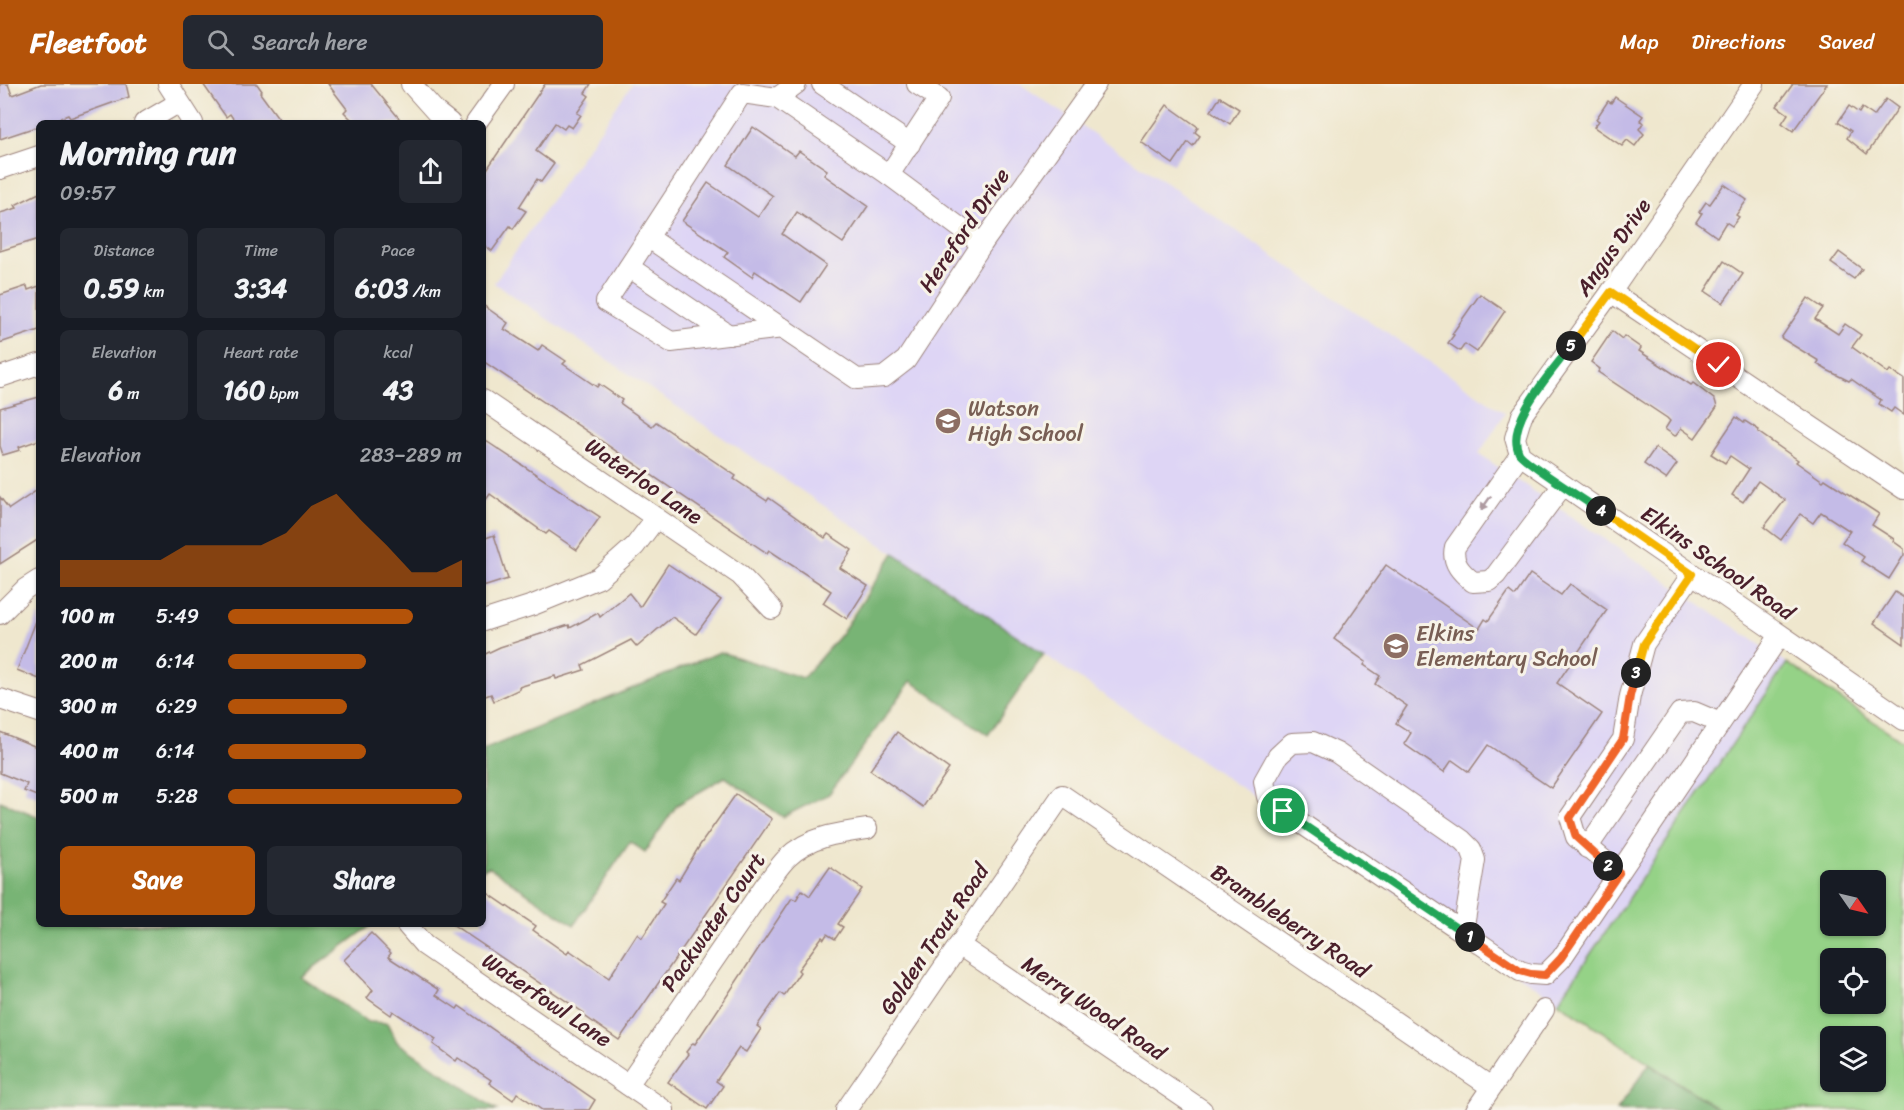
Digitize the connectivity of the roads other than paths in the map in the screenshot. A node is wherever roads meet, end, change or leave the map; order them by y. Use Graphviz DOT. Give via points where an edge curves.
graph roads {
  1 [pos="168,84"];
  2 [pos="411,84"];
  3 [pos="504,84"];
  4 [pos="796,84"];
  5 [pos="822,84"];
  6 [pos="917,84"];
  7 [pos="1096,84"];
  8 [pos="1754,84"];
  9 [pos="777,98"];
  10 [pos="178,103"];
  11 [pos="149,120"];
  12 [pos="191,120"];
  13 [pos="446,120"];
  14 [pos="478,120"];
  15 [pos="910,144"];
  16 [pos="36,157"];
  17 [pos="0,169"];
  18 [pos="889,175"];
  19 [pos="649,238"];
  20 [pos="982,244"];
  21 [pos="629,267"];
  22 [pos="1611,292"];
  23 [pos="783,328"];
  24 [pos="729,335"];
  25 [pos="36,365"];
  26 [pos="0,377"];
  27 [pos="486,402"];
  28 [pos="1517,446"];
  29 [pos="1563,485"];
  30 [pos="1904,489"];
  31 [pos="656,518"];
  32 [pos="1692,574"];
  33 [pos="36,582"];
  34 [pos="772,609"];
  35 [pos="0,614"];
  36 [pos="486,620"];
  37 [pos="1780,635"];
  38 [pos="0,699"];
  39 [pos="36,711"];
  40 [pos="1904,720"];
  41 [pos="1720,723"];
  42 [pos="1062,795"];
  43 [pos="867,829"];
  44 [pos="1587,848"];
  45 [pos="1619,873"];
  46 [pos="409,927"];
  47 [pos="1463,932"];
  48 [pos="959,945"];
  49 [pos="1544,1010"];
  50 [pos="628,1085"];
  51 [pos="1491,1087"];
  52 [pos="854,1107"];
  53 [pos="664,1110"];
  54 [pos="1202,1110"];
  55 [pos="1476,1110"];
  1 -- 10 [label="street"];
  2 -- 13 [label="street"];
  3 -- 14 [label="street"];
  4 -- 9 [label="street"];
  5 -- 15 [label="street"];
  6 -- 15 [label="street" via="939,99"];
  7 -- 20 [label="street, Hereford Drive"];
  8 -- 22 [label="street, Angus Drive"];
  9 -- 18 [label="street"];
  9 -- 19 [label="street" via="742,93"];
  10 -- 11 [label="street"];
  10 -- 12 [label="street"];
  15 -- 18 [label="street"];
  16 -- 17 [label="street"];
  18 -- 20 [label="street"];
  19 -- 21 [label="street"];
  19 -- 23 [label="street"];
  20 -- 23 [label="street, Hereford Drive" via="906,360 884,376 857,379"];
  21 -- 24 [label="street"];
  21 -- 24 [label="street" via="606,302 672,342"];
  22 -- 28 [label="street, Angus Drive" via="1522,415"];
  22 -- 30 [label="street"];
  23 -- 24 [label="street"];
  25 -- 26 [label="street"];
  27 -- 31 [label="street, Waterloo Lane"];
  28 -- 29 [label="street, Elkins School Road"];
  28 -- 29 [label="street, Angus Drive, one-way" via="1455,547 1456,564 1463,575 1473,582 1489,581 1496,575"];
  29 -- 32 [label="street, Elkins School Road"];
  31 -- 34 [label="street, Waterloo Lane" via="740,575"];
  31 -- 36 [label="street" via="635,546 599,578"];
  32 -- 37 [label="street, Elkins School Road"];
  32 -- 44 [label="street" via="1644,644 1623,739 1570,818 1576,837"];
  33 -- 35 [label="street"];
  37 -- 40 [label="street, Elkins School Road"];
  37 -- 41 [label="street"];
  38 -- 39 [label="street"];
  41 -- 44 [label="street" via="1694,712 1680,713"];
  41 -- 45 [label="street"];
  42 -- 48 [label="street, Golden Trout Road"];
  42 -- 51 [label="street, Brambleberry Road"];
  43 -- 50 [label="street, Packwater Court" via="831,834 788,857"];
  44 -- 45 [label="street"];
  45 -- 47 [label="street" via="1545,975 1520,971"];
  46 -- 50 [label="street, Waterfowl Lane" via="424,945"];
  47 -- 47 [label="street" via="1475,860 1462,840 1337,753 1313,742 1292,743 1278,756 1264,781 1267,797"];
  48 -- 52 [label="street, Golden Trout Road"];
  48 -- 54 [label="street, Merry Wood Road"];
  49 -- 51 [label="street"];
  50 -- 53 [label="street, Waterfowl Lane"];
  51 -- 55 [label="street"];
}
